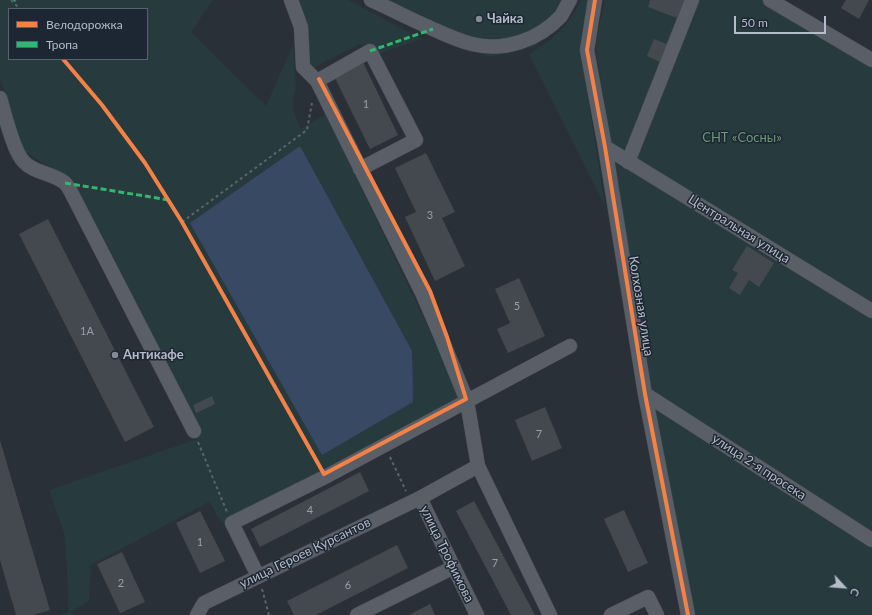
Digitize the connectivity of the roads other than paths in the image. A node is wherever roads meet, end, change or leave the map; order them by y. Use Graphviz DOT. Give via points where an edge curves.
graph roads {
  1 [pos="292,0"];
  2 [pos="371,0"];
  3 [pos="570,0"];
  4 [pos="595,0"];
  5 [pos="692,0"];
  6 [pos="770,0"];
  7 [pos="872,60"];
  8 [pos="317,80"];
  9 [pos="0,98"];
  10 [pos="605,147"];
  11 [pos="628,162"];
  12 [pos="360,169"];
  13 [pos="872,311"];
  14 [pos="570,346"];
  15 [pos="645,394"];
  16 [pos="467,401"];
  17 [pos="194,432"];
  18 [pos="478,466"];
  19 [pos="420,498"];
  20 [pos="872,540"];
  21 [pos="454,567"];
  22 [pos="258,576"];
  23 [pos="197,615"];
  24 [pos="357,615"];
  25 [pos="478,615"];
  26 [pos="550,615"];
  27 [pos="611,615"];
  28 [pos="657,615"];
  29 [pos="688,615"];
  1 -- 8 [label="street" via="301,27 303,67"];
  2 -- 3 [label="street" via="453,38 473,45 489,46 507,46 535,36 561,15"];
  4 -- 10 [label="street, Колхозная улица" via="587,50"];
  5 -- 11 [label="street"];
  6 -- 7 [label="street"];
  8 -- 12 [label="street"];
  8 -- 12 [label="street" via="370,51 416,140"];
  9 -- 17 [label="street" via="16,148 24,162 65,184 73,196"];
  10 -- 11 [label="street, Центральная улица"];
  10 -- 15 [label="street, Колхозная улица"];
  11 -- 13 [label="street, Центральная улица"];
  12 -- 16 [label="street" via="423,296"];
  14 -- 16 [label="street"];
  15 -- 20 [label="street, улица 2-я просека"];
  15 -- 29 [label="street, Колхозная улица"];
  16 -- 18 [label="street"];
  16 -- 22 [label="street" via="325,477 232,523"];
  18 -- 19 [label="street, улица Трофимова"];
  18 -- 26 [label="street"];
  19 -- 21 [label="street, улица Трофимова"];
  19 -- 22 [label="street, улица Героев Курсантов"];
  21 -- 24 [label="street"];
  21 -- 25 [label="street, улица Трофимова"];
  22 -- 23 [label="street, улица Героев Курсантов" via="204,603"];
  27 -- 28 [label="street" via="648,597"];
}
